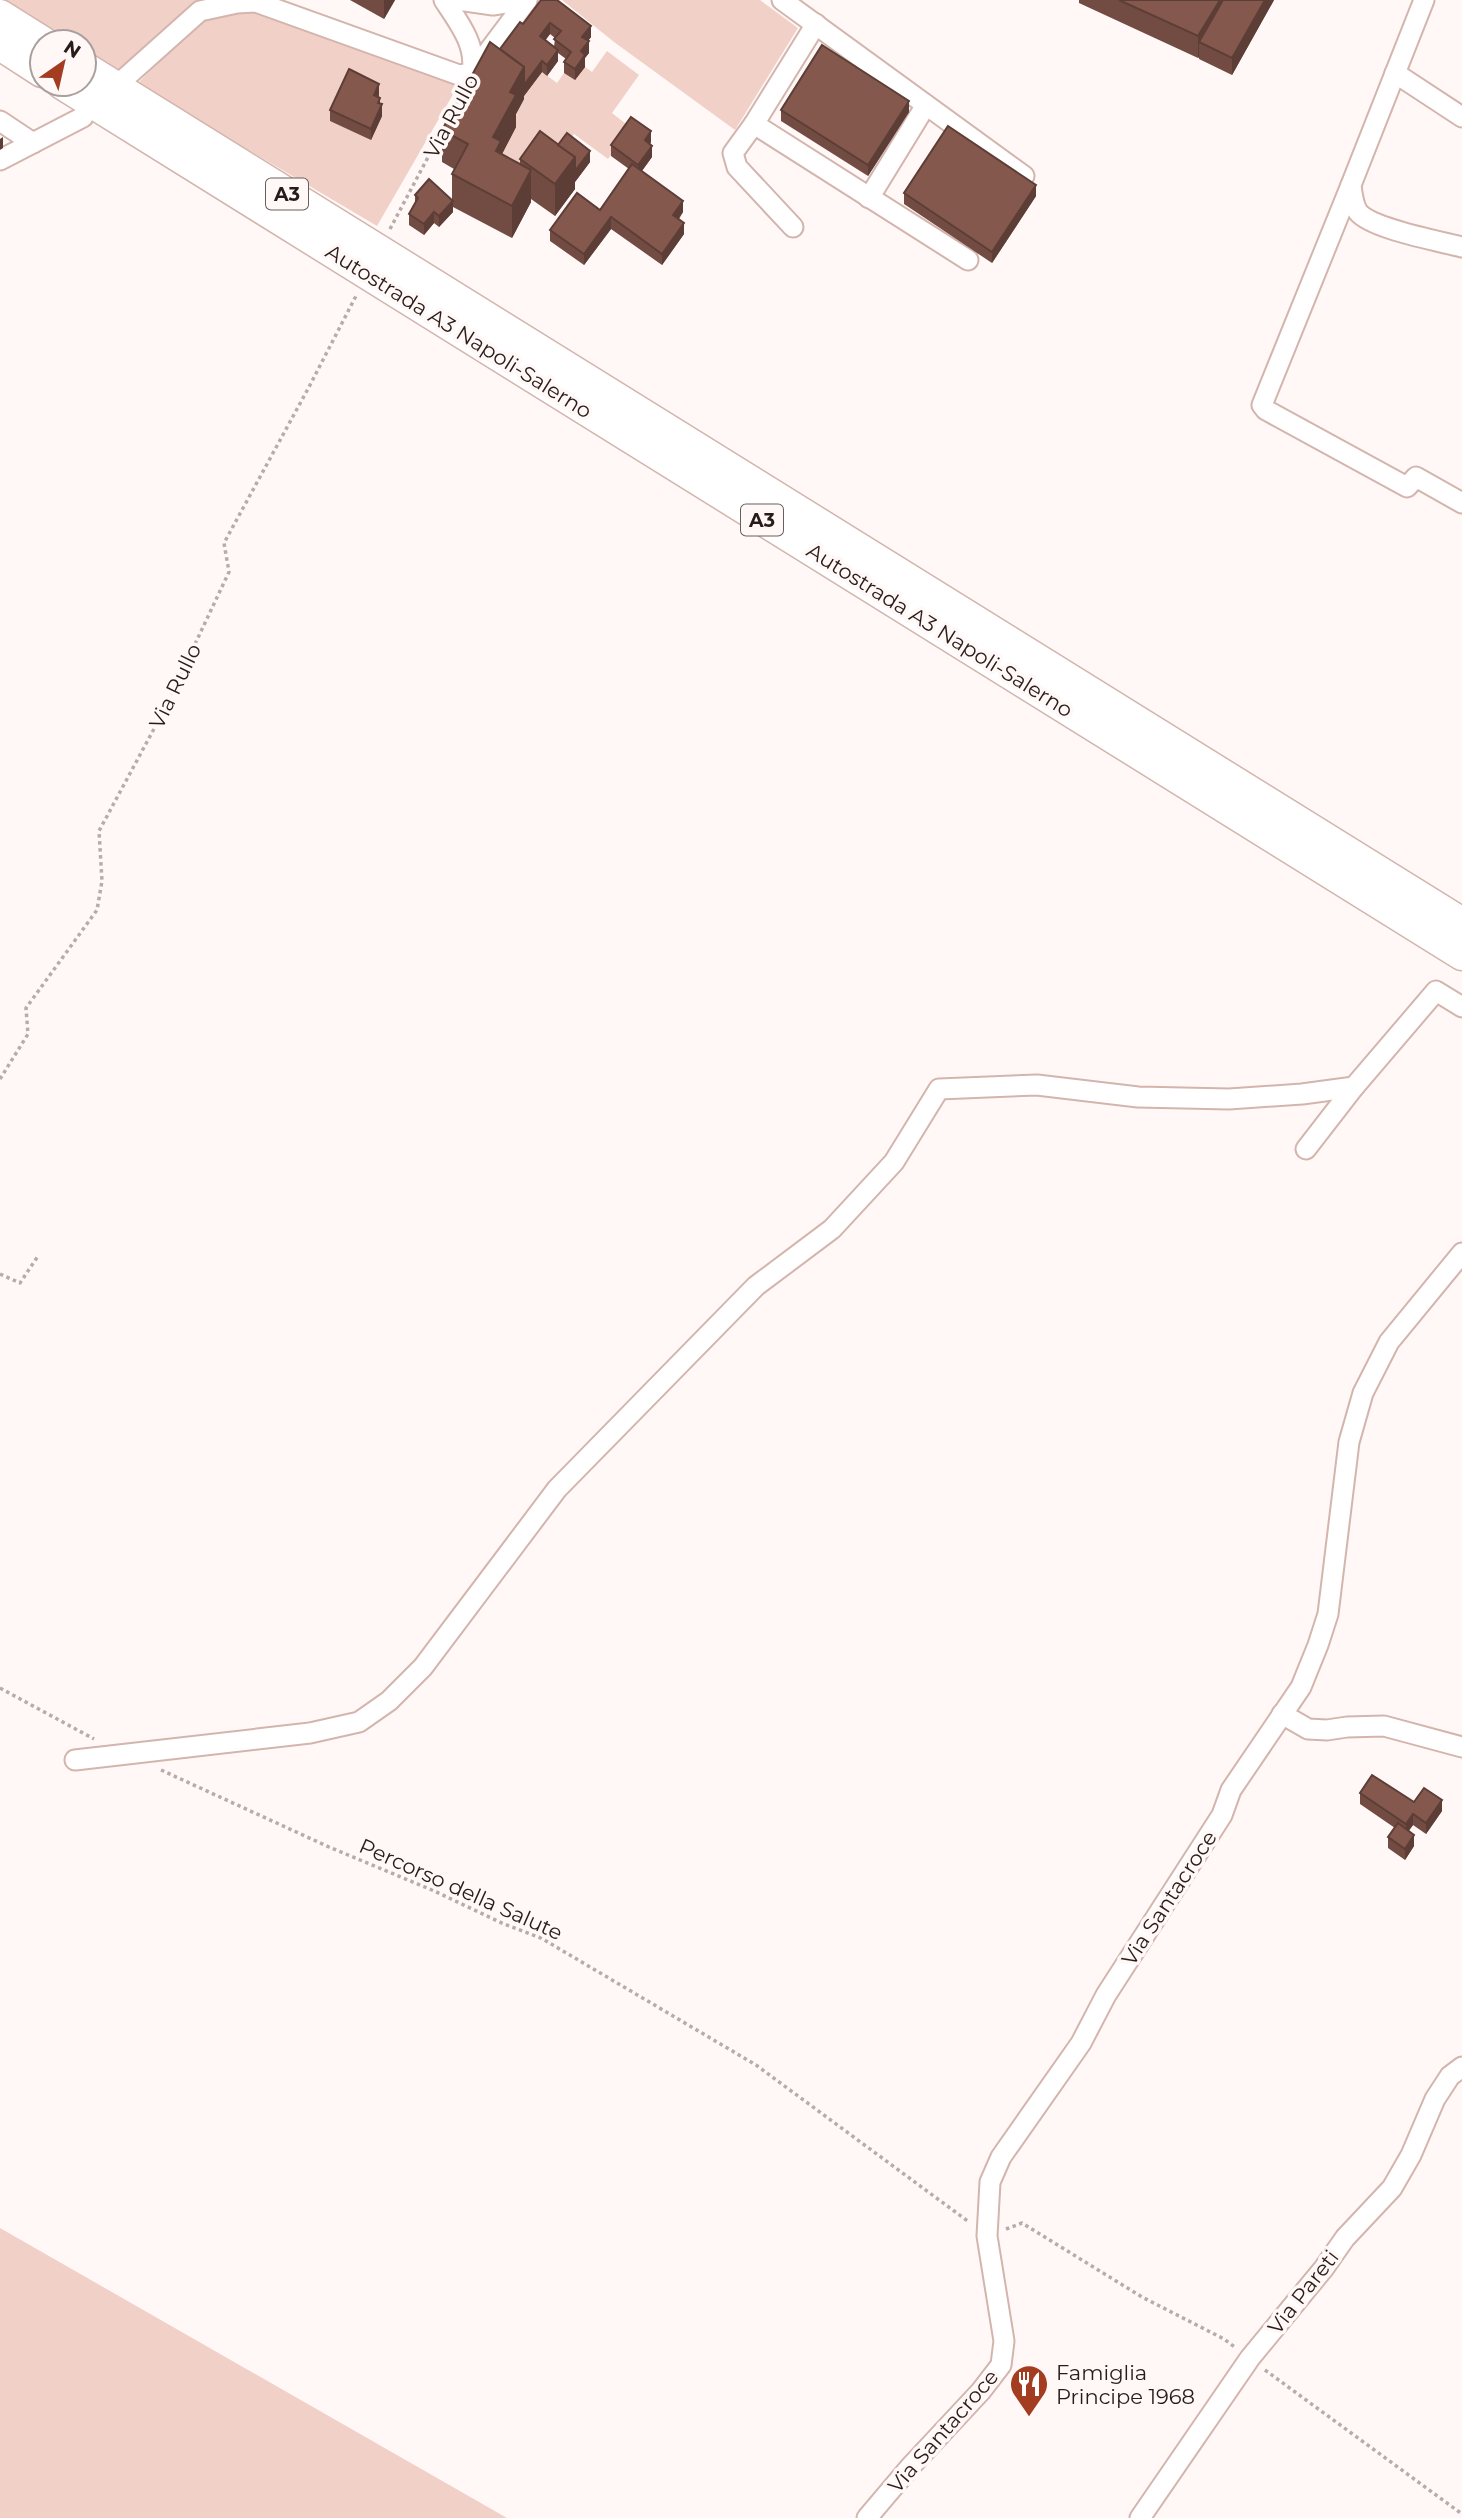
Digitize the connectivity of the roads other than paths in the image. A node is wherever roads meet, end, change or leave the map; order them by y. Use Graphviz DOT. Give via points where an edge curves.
graph roads {
  1 [pos="444,0"];
  2 [pos="458,0"];
  3 [pos="527,0"];
  4 [pos="782,0"];
  5 [pos="1424,0"];
  6 [pos="0,15"];
  7 [pos="816,24"];
  8 [pos="28,33"];
  9 [pos="0,45"];
  10 [pos="28,63"];
  11 [pos="472,73"];
  12 [pos="1395,73"];
  13 [pos="98,76"];
  14 [pos="125,78"];
  15 [pos="85,98"];
  16 [pos="926,105"];
  17 [pos="83,117"];
  18 [pos="1462,117"];
  19 [pos="0,121"];
  20 [pos="754,124"];
  21 [pos="33,143"];
  22 [pos="0,160"];
  23 [pos="1024,176"];
  24 [pos="1351,185"];
  25 [pos="869,198"];
  26 [pos="793,227"];
  27 [pos="1462,247"];
  28 [pos="968,260"];
  29 [pos="1462,503"];
  30 [pos="1462,923"];
  31 [pos="1462,955"];
  32 [pos="1462,1007"];
  33 [pos="1354,1087"];
  34 [pos="1306,1149"];
  35 [pos="1462,1253"];
  36 [pos="1282,1714"];
  37 [pos="1462,1747"];
  38 [pos="75,1760"];
  39 [pos="1462,2067"];
  40 [pos="867,2518"];
  41 [pos="1140,2518"];
  1 -- 11 [label="street" via="474,52"];
  2 -- 3 [label="street" via="493,5"];
  3 -- 11 [label="street, Via Rullo"];
  4 -- 7 [label="street"];
  5 -- 12 [label="street"];
  6 -- 8 [label="highway"];
  7 -- 16 [label="street"];
  7 -- 20 [label="street"];
  9 -- 10 [label="highway"];
  11 -- 14 [label="street" via="459,75 246,2 200,11"];
  12 -- 18 [label="street"];
  12 -- 24 [label="street"];
  13 -- 30 [label="highway, Autostrada A3 Napoli-Salerno / A3"];
  15 -- 31 [label="highway, Autostrada A3 Napoli-Salerno / A3"];
  16 -- 23 [label="street"];
  16 -- 25 [label="street"];
  17 -- 21 [label="street"];
  19 -- 21 [label="street"];
  20 -- 25 [label="street"];
  20 -- 26 [label="street" via="733,153 737,166"];
  21 -- 22 [label="street"];
  24 -- 27 [label="street" via="1355,205 1370,221"];
  24 -- 29 [label="street" via="1262,405 1407,487 1416,477"];
  25 -- 28 [label="street"];
  32 -- 33 [label="street" via="1436,991"];
  33 -- 34 [label="street"];
  33 -- 38 [label="street" via="1228,1099 1138,1097 1037,1085 939,1089 894,1161 832,1229 756,1286 557,1489 423,1667 388,1702 359,1722 310,1733"];
  35 -- 36 [label="street, Via Santacroce" via="1389,1342 1363,1393 1349,1442 1328,1614 1301,1687"];
  36 -- 37 [label="street" via="1308,1728 1384,1726"];
  36 -- 40 [label="street, Via Santacroce" via="1106,1994 1081,2043 1001,2157 990,2182 987,2236 1004,2341 1001,2365"];
  39 -- 41 [label="street, Via Pareti" via="1435,2099 1392,2189 1345,2238 1250,2358"];
}
